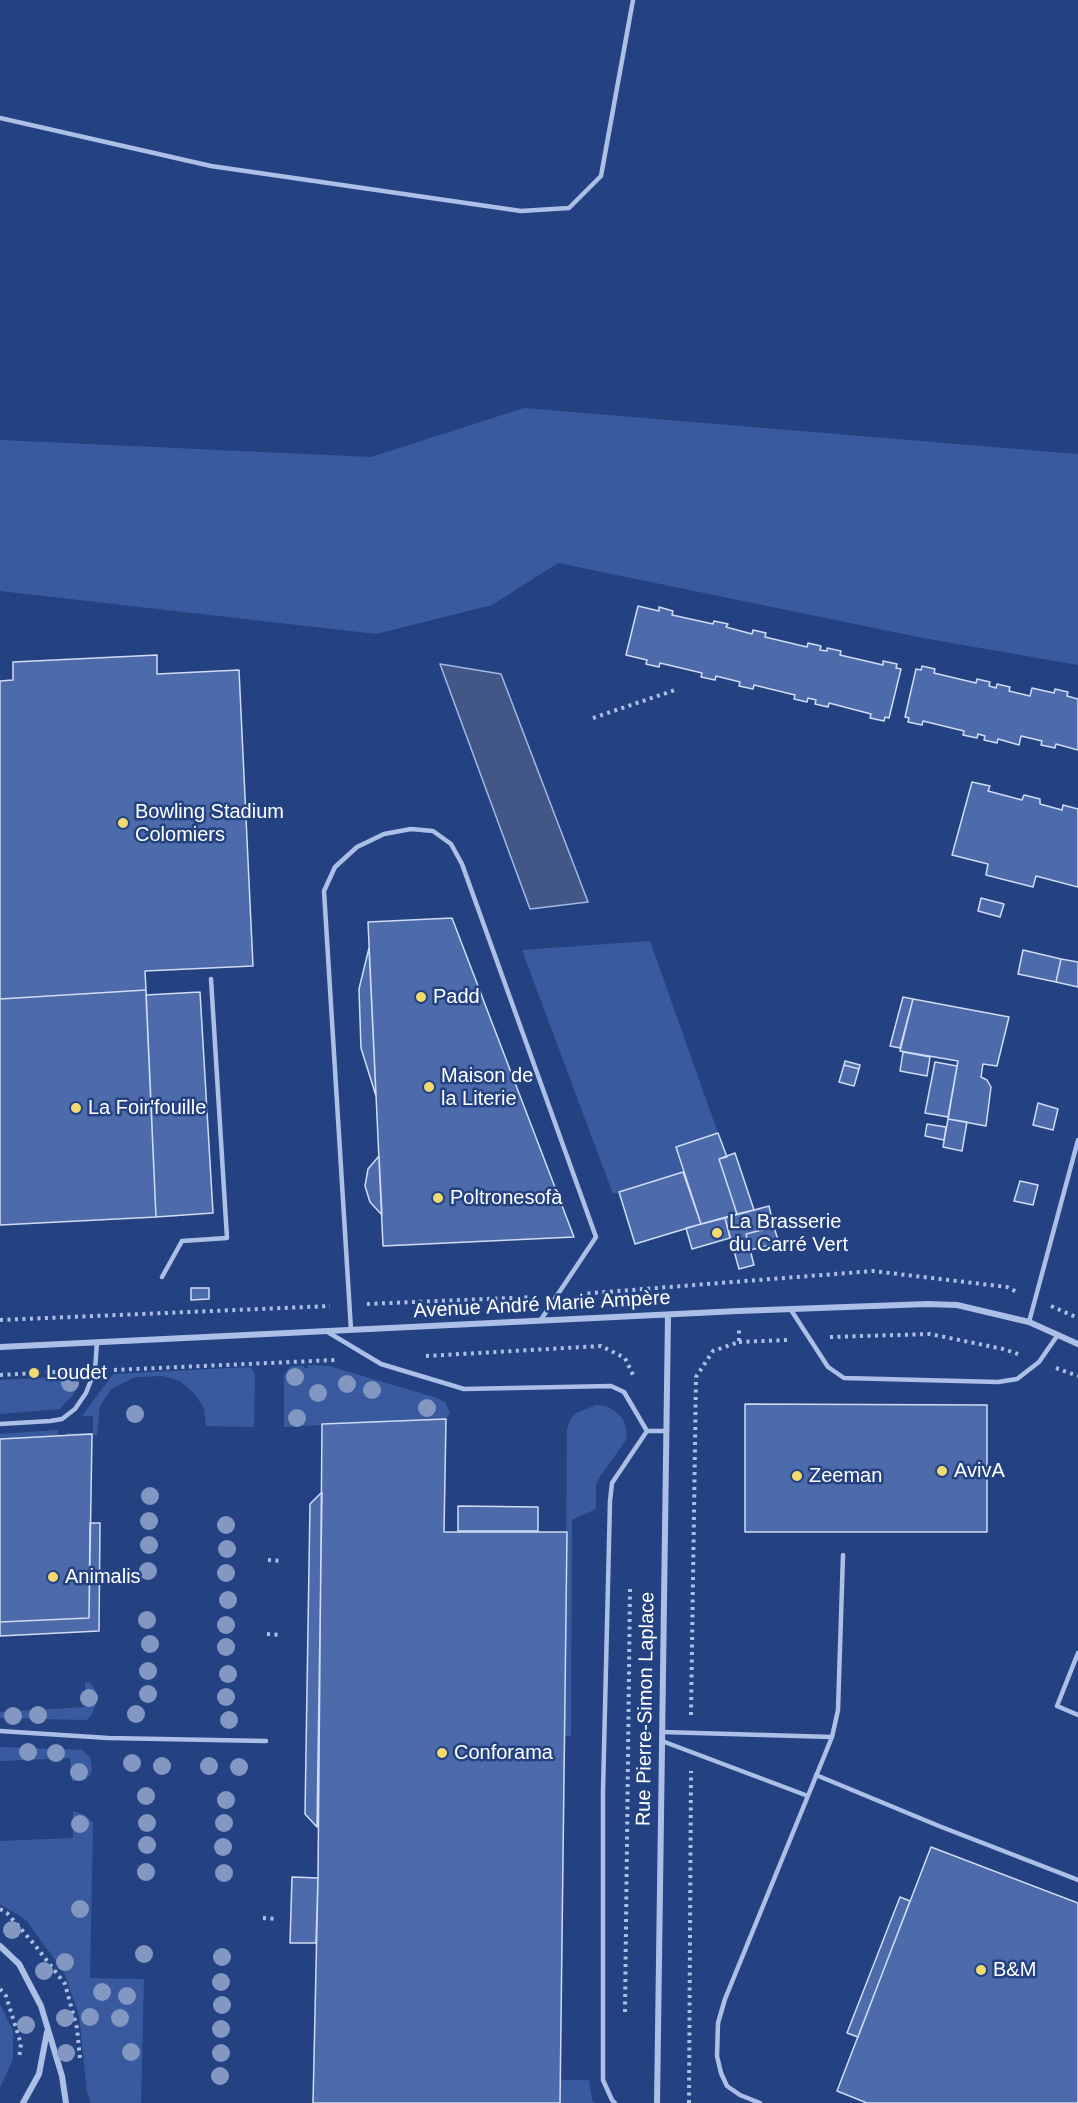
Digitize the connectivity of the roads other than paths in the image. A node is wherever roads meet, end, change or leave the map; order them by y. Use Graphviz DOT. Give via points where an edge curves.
graph roads {
  1 [pos="633,0"];
  2 [pos="0,118"];
  3 [pos="211,980"];
  4 [pos="1078,1140"];
  5 [pos="162,1277"];
  6 [pos="791,1310"];
  7 [pos="668,1316"];
  8 [pos="540,1321"];
  9 [pos="1029,1322"];
  10 [pos="351,1330"];
  11 [pos="326,1331"];
  12 [pos="1057,1336"];
  13 [pos="97,1342"];
  14 [pos="1078,1344"];
  15 [pos="0,1347"];
  16 [pos="0,1424"];
  17 [pos="647,1431"];
  18 [pos="667,1431"];
  19 [pos="843,1555"];
  20 [pos="1078,1653"];
  21 [pos="1078,1715"];
  22 [pos="0,1731"];
  23 [pos="662,1732"];
  24 [pos="832,1737"];
  25 [pos="266,1741"];
  26 [pos="662,1741"];
  27 [pos="816,1775"];
  28 [pos="808,1796"];
  29 [pos="1078,1880"];
  30 [pos="0,1946"];
  31 [pos="47,2032"];
  32 [pos="23,2103"];
  33 [pos="66,2103"];
  34 [pos="615,2103"];
  35 [pos="657,2103"];
  36 [pos="760,2103"];
  1 -- 2 [label="lane" via="601,176 569,208 521,211 211,166"];
  3 -- 5 [label="lane" via="227,1238 182,1241"];
  4 -- 9 [label="lane"];
  6 -- 7 [label="street, Avenue André Marie Ampère"];
  6 -- 9 [label="street, Avenue André Marie Ampère" via="957,1305"];
  6 -- 12 [label="lane" via="828,1367 844,1378 998,1382 1017,1378 1039,1362"];
  7 -- 8 [label="street, Avenue André Marie Ampère"];
  7 -- 18 [label="street, Rue Pierre-Simon Laplace"];
  8 -- 10 [label="street, Avenue André Marie Ampère"];
  8 -- 10 [label="lane" via="596,1237 462,864 451,844 433,831 411,829 384,834 357,847 335,867 324,891"];
  9 -- 12 [label="street, Avenue André Marie Ampère"];
  10 -- 11 [label="street, Avenue André Marie Ampère"];
  11 -- 13 [label="street, Avenue André Marie Ampère"];
  11 -- 17 [label="lane" via="381,1364 464,1389 610,1386 624,1392"];
  12 -- 14 [label="street, Avenue André Marie Ampère"];
  13 -- 15 [label="street, Avenue André Marie Ampère"];
  13 -- 16 [label="lane" via="95,1370 75,1409 62,1419"];
  17 -- 18 [label="lane"];
  17 -- 34 [label="lane" via="612,1483 610,1501 603,1791 603,2080"];
  18 -- 23 [label="street, Rue Pierre-Simon Laplace"];
  19 -- 24 [label="lane" via="838,1710"];
  20 -- 21 [label="lane" via="1057,1706"];
  22 -- 25 [label="lane"];
  23 -- 24 [label="lane"];
  23 -- 26 [label="street, Rue Pierre-Simon Laplace"];
  24 -- 27 [label="lane"];
  26 -- 28 [label="lane"];
  26 -- 35 [label="street, Rue Pierre-Simon Laplace"];
  27 -- 28 [label="lane"];
  27 -- 29 [label="lane"];
  28 -- 36 [label="lane" via="718,2023 717,2056 727,2086"];
  30 -- 31 [label="street" via="19,1964 41,2006"];
  31 -- 32 [label="street" via="39,2074"];
  31 -- 33 [label="street" via="62,2076"];
}
